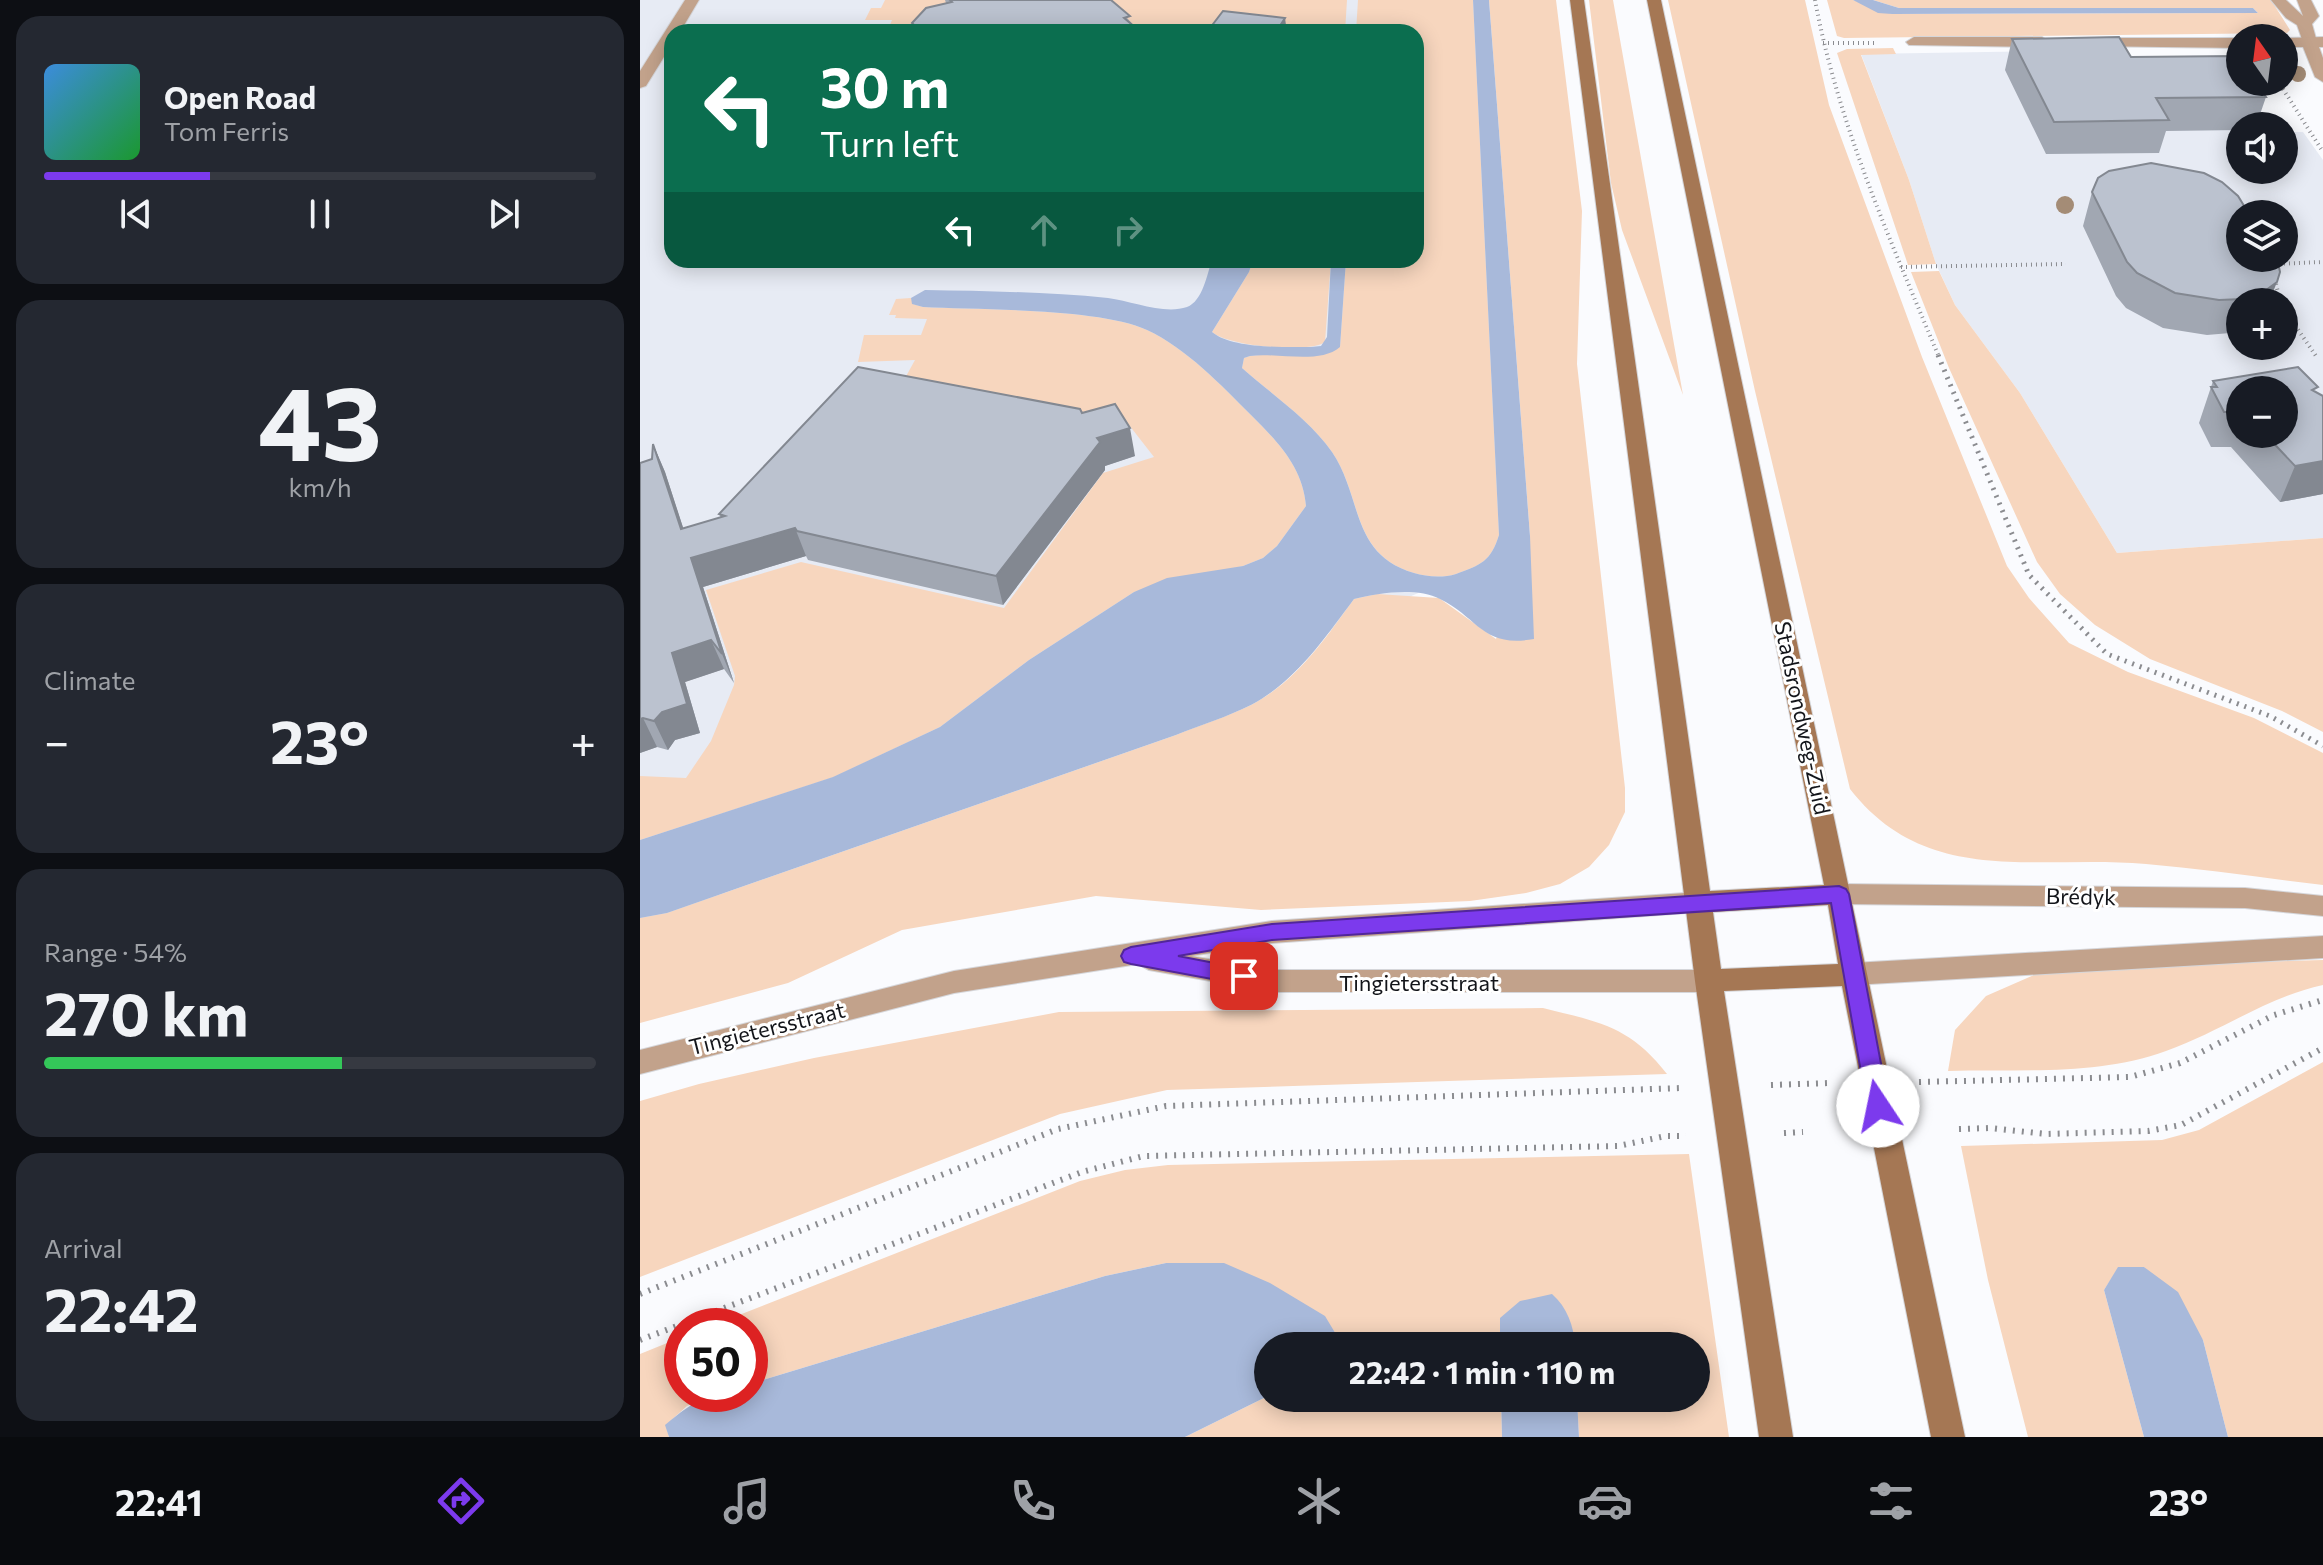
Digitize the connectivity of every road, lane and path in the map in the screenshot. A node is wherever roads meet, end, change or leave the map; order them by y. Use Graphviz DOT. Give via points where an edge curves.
graph roads {
  1 [pos="692,0"];
  2 [pos="1577,0"];
  3 [pos="1654,0"];
  4 [pos="1815,0"];
  5 [pos="2278,0"];
  6 [pos="2304,0"];
  7 [pos="2304,23"];
  8 [pos="677,24"];
  9 [pos="1914,42"];
  10 [pos="2316,42"];
  11 [pos="1823,43"];
  12 [pos="2226,43"];
  13 [pos="664,45"];
  14 [pos="2323,77"];
  15 [pos="640,83"];
  16 [pos="2288,96"];
  17 [pos="2323,152"];
  18 [pos="2323,262"];
  19 [pos="2066,264"];
  20 [pos="1901,267"];
  21 [pos="2277,288"];
  22 [pos="2298,330"];
  23 [pos="2316,356"];
  24 [pos="2323,746"];
  25 [pos="1839,894"];
  26 [pos="1700,902"];
  27 [pos="2323,906"];
  28 [pos="2323,947"];
  29 [pos="1131,956"];
  30 [pos="1853,974"];
  31 [pos="1709,981"];
  32 [pos="2323,1000"];
  33 [pos="2323,1048"];
  34 [pos="640,1062"];
  35 [pos="1873,1082"];
  36 [pos="1724,1087"];
  37 [pos="1959,1129"];
  38 [pos="1803,1132"];
  39 [pos="1784,1133"];
  40 [pos="1699,1136"];
  41 [pos="640,1294"];
  42 [pos="640,1340"];
  43 [pos="1776,1437"];
  44 [pos="1948,1437"];
  1 -- 8 [label="street"];
  2 -- 26 [label="main road"];
  3 -- 25 [label="main road, Stadsrondweg-Zuid"];
  4 -- 11 [label="path"];
  5 -- 7 [label="street"];
  6 -- 7 [label="street" via="2312,16"];
  7 -- 10 [label="street"];
  9 -- 11 [label="path"];
  9 -- 12 [label="street"];
  10 -- 14 [label="street"];
  11 -- 20 [label="path"];
  13 -- 15 [label="street"];
  16 -- 17 [label="path"];
  18 -- 21 [label="path" via="2272,264"];
  19 -- 20 [label="path"];
  20 -- 24 [label="path" via="2029,575 2107,654 2270,716"];
  22 -- 23 [label="path"];
  25 -- 26 [label="main road"];
  25 -- 27 [label="street, Brédyk" via="2245,898"];
  25 -- 30 [label="main road, Stadsrondweg-Zuid"];
  26 -- 29 [label="street, Tingietersstraat" via="1272,932"];
  26 -- 31 [label="main road"];
  28 -- 30 [label="street"];
  29 -- 31 [label="street, Tingietersstraat" via="1272,981"];
  29 -- 34 [label="street, Tingietersstraat" via="954,982"];
  30 -- 31 [label="main road"];
  30 -- 35 [label="main road, Stadsrondweg-Zuid"];
  31 -- 36 [label="main road"];
  32 -- 35 [label="path" via="2301,1003 2194,1057 2130,1077"];
  33 -- 37 [label="path" via="2181,1125 2046,1134"];
  35 -- 36 [label="path"];
  35 -- 44 [label="main road, Stadsrondweg-Zuid"];
  36 -- 41 [label="path" via="1166,1106 1058,1129"];
  36 -- 43 [label="main road"];
  38 -- 39 [label="path"];
  40 -- 42 [label="path" via="1666,1136 1618,1146 1144,1156 1082,1172"];
}
